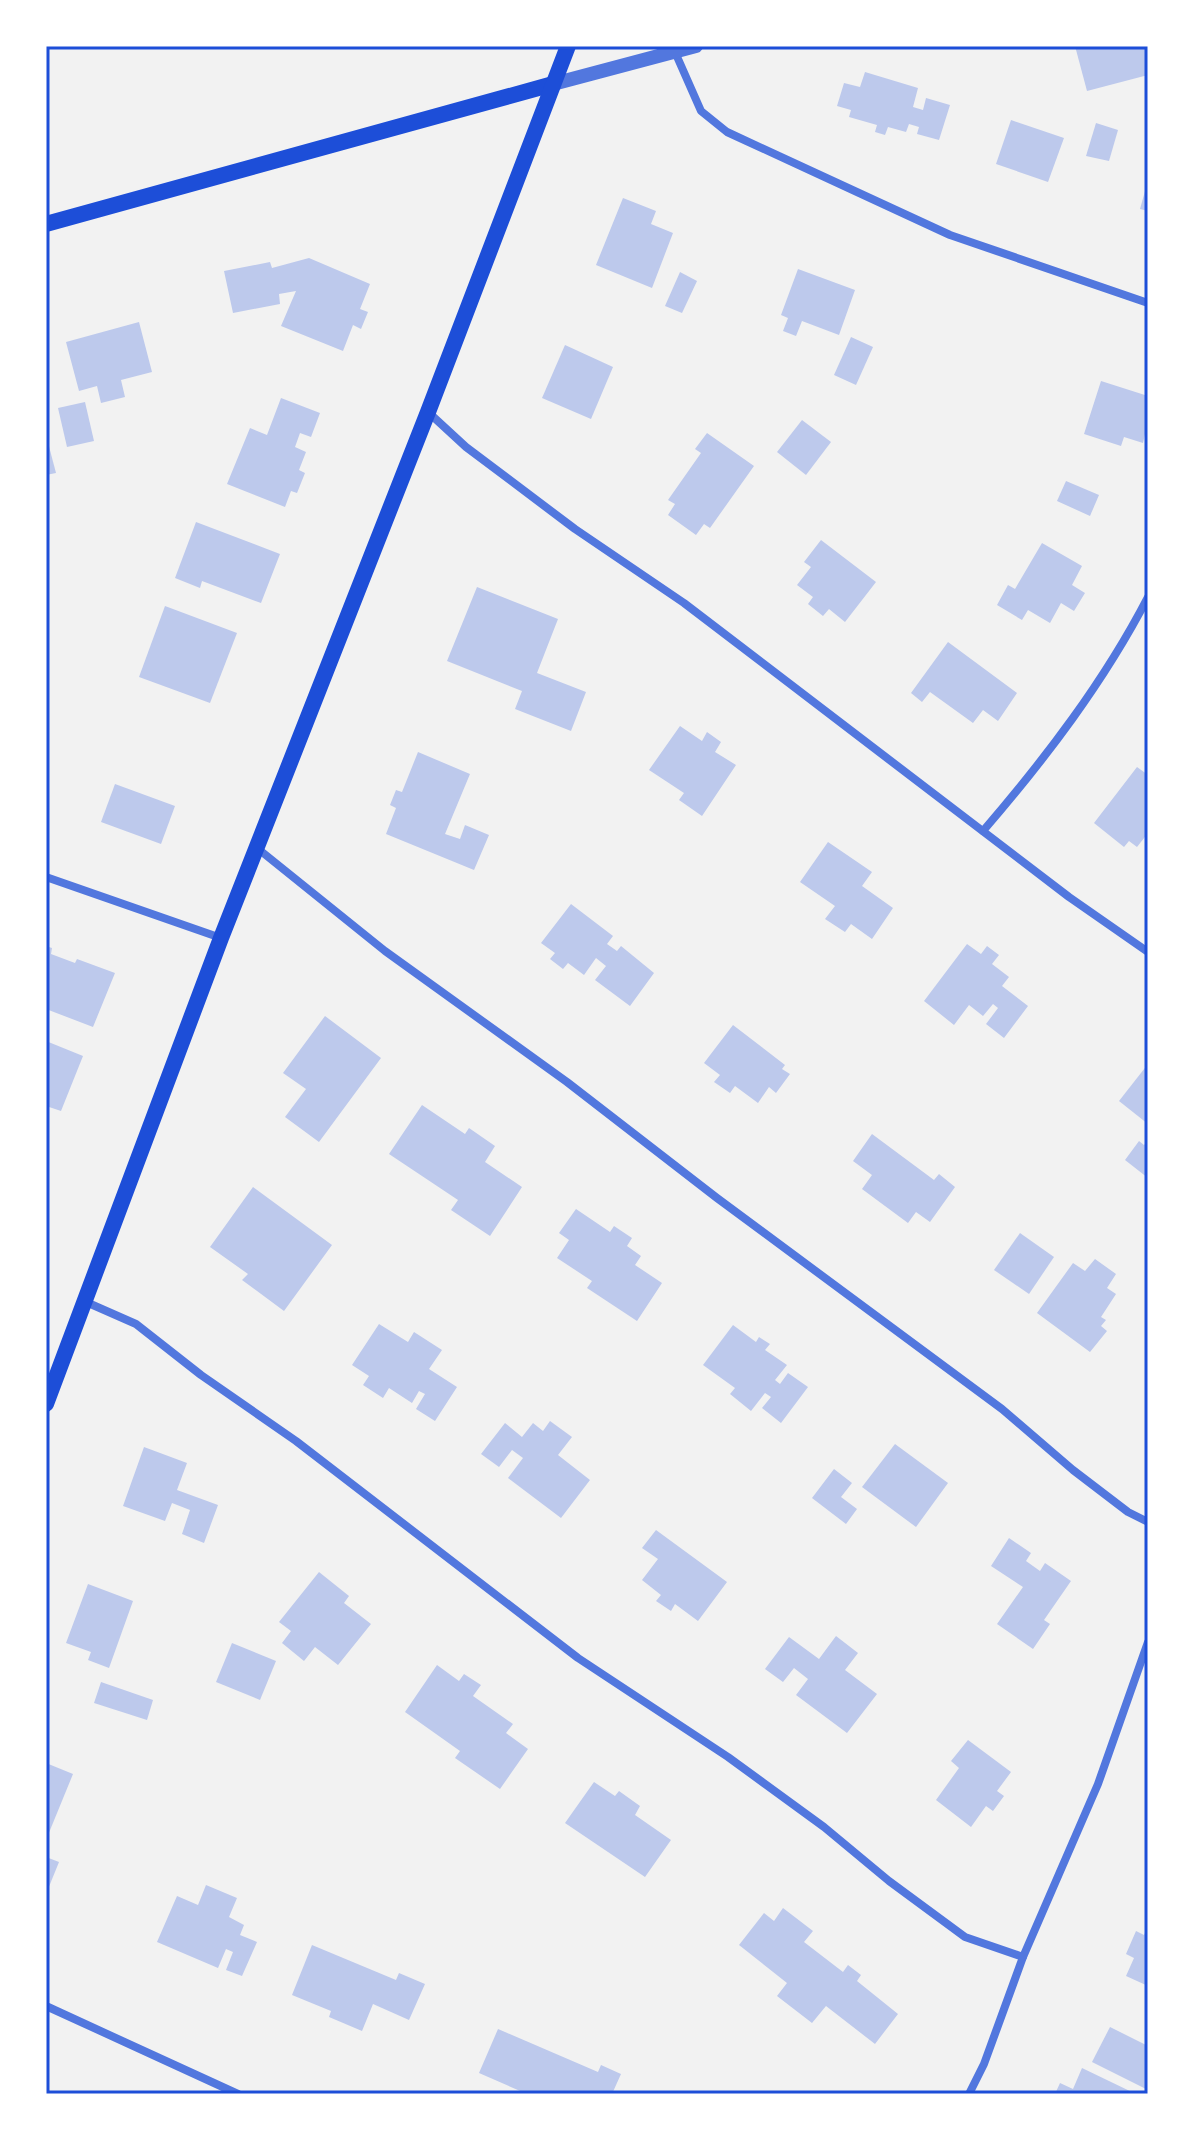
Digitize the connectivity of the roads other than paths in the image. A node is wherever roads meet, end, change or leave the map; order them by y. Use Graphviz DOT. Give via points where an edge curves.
graph roads {
  1 [pos="568,46"];
  2 [pos="696,46"];
  3 [pos="675,52"];
  4 [pos="553,84"];
  5 [pos="46,224"];
  6 [pos="1148,303"];
  7 [pos="428,412"];
  8 [pos="1148,597"];
  9 [pos="983,831"];
  10 [pos="257,848"];
  11 [pos="46,877"];
  12 [pos="221,938"];
  13 [pos="1148,952"];
  14 [pos="86,1302"];
  15 [pos="46,1404"];
  16 [pos="1148,1522"];
  17 [pos="1148,1642"];
  18 [pos="1023,1957"];
  19 [pos="46,2006"];
  20 [pos="238,2094"];
  21 [pos="969,2094"];
  1 -- 4 [label="main road"];
  2 -- 3 [label="street"];
  3 -- 4 [label="street"];
  3 -- 6 [label="street" via="701,111 727,132 950,235"];
  4 -- 5 [label="main road"];
  4 -- 7 [label="main road"];
  7 -- 9 [label="street" via="466,447 684,603"];
  7 -- 10 [label="main road"];
  8 -- 9 [label="street" via="1112,663"];
  9 -- 13 [label="street"];
  10 -- 12 [label="main road"];
  10 -- 16 [label="street" via="385,951"];
  11 -- 12 [label="street"];
  12 -- 14 [label="main road"];
  14 -- 15 [label="main road"];
  14 -- 18 [label="street" via="136,1324 578,1658 728,1757 965,1937"];
  17 -- 18 [label="street" via="1098,1784"];
  18 -- 21 [label="street"];
  19 -- 20 [label="street"];
}
